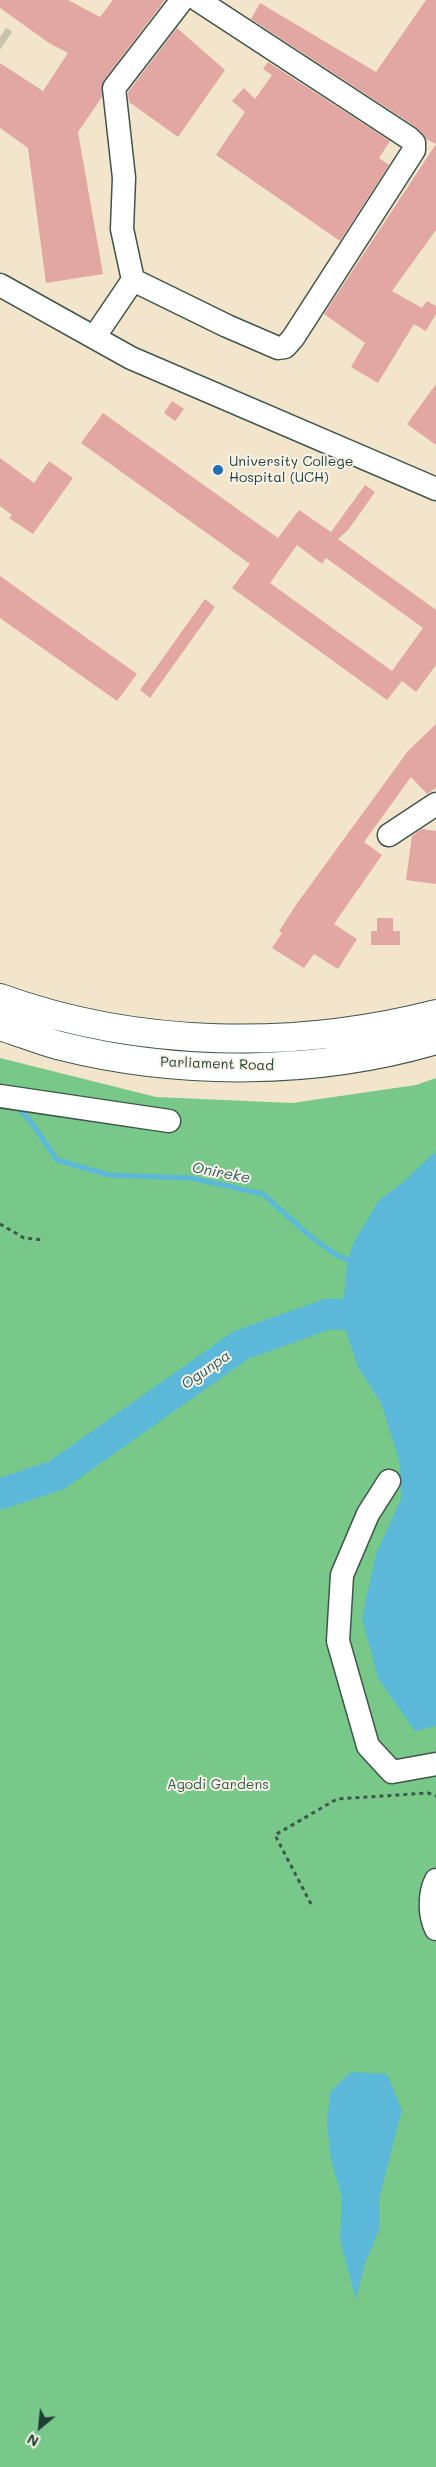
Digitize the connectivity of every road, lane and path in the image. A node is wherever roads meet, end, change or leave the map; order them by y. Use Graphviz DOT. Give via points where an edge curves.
graph roads {
  1 [pos="182,0"];
  2 [pos="198,0"];
  3 [pos="133,280"];
  4 [pos="0,285"];
  5 [pos="95,336"];
  6 [pos="436,489"];
  7 [pos="436,804"];
  8 [pos="389,835"];
  9 [pos="0,998"];
  10 [pos="436,1014"];
  11 [pos="0,1026"];
  12 [pos="436,1040"];
  13 [pos="0,1096"];
  14 [pos="169,1121"];
  15 [pos="0,1224"];
  16 [pos="44,1240"];
  17 [pos="389,1481"];
  18 [pos="436,1764"];
  19 [pos="436,1796"];
  20 [pos="436,1880"];
  21 [pos="311,1904"];
  22 [pos="436,1929"];
  1 -- 3 [label="street" via="114,88 124,178 122,229"];
  2 -- 3 [label="street" via="409,138 414,143 414,150 293,338 284,346 278,348 227,326"];
  3 -- 5 [label="street"];
  4 -- 5 [label="street"];
  5 -- 6 [label="street" via="131,358"];
  7 -- 8 [label="street"];
  9 -- 10 [label="main road, Parliament Road" via="84,1023 212,1039 333,1034"];
  11 -- 12 [label="main road, Parliament Road" via="61,1046 129,1058 246,1067 316,1065"];
  13 -- 14 [label="street"];
  15 -- 16 [label="path" via="24,1238"];
  17 -- 18 [label="street" via="368,1514 342,1575 338,1641 368,1746 392,1772"];
  19 -- 21 [label="path" via="428,1793 337,1799 275,1835"];
  20 -- 22 [label="street" via="431,1910"];
}
